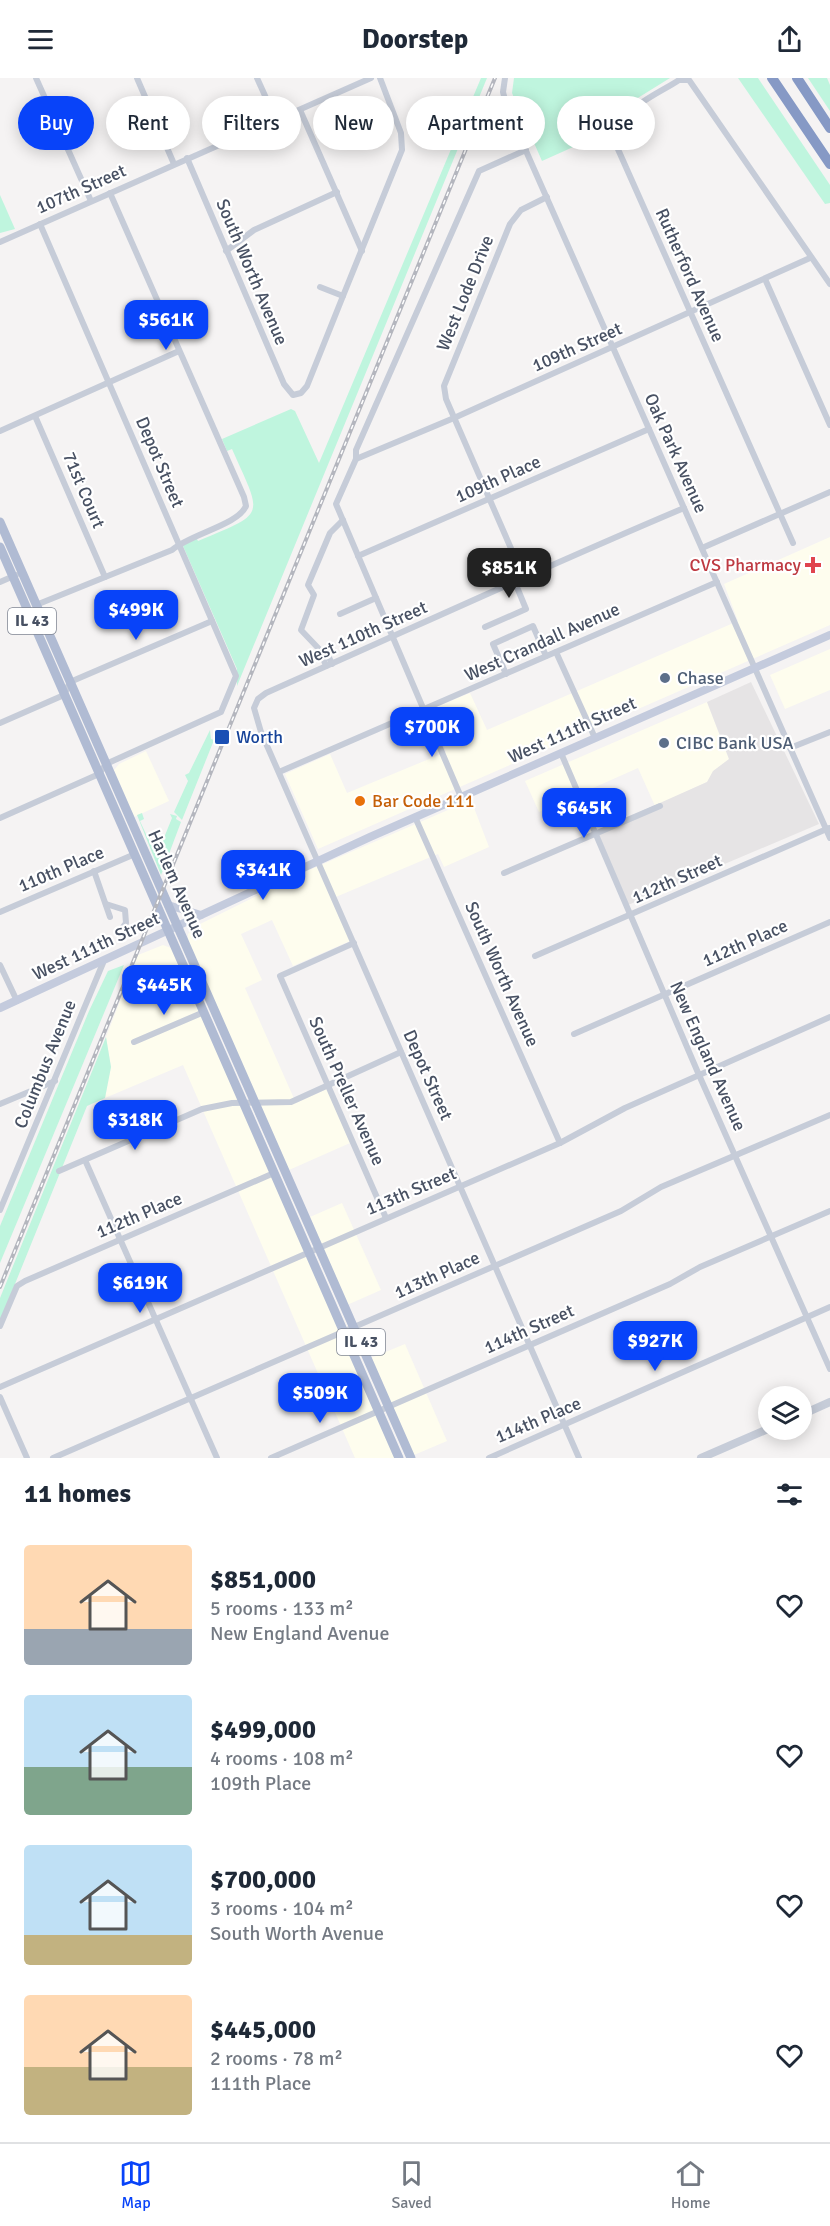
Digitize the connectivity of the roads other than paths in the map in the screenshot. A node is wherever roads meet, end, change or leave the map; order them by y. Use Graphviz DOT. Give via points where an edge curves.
graph roads {
  1 [pos="36,78"];
  2 [pos="136,78"];
  3 [pos="257,78"];
  4 [pos="371,78"];
  5 [pos="380,78"];
  6 [pos="505,78"];
  7 [pos="772,78"];
  8 [pos="797,78"];
  9 [pos="687,79"];
  10 [pos="265,96"];
  11 [pos="504,96"];
  12 [pos="301,110"];
  13 [pos="301,112"];
  14 [pos="830,128"];
  15 [pos="206,150"];
  16 [pos="526,150"];
  17 [pos="187,158"];
  18 [pos="174,164"];
  19 [pos="830,164"];
  20 [pos="337,192"];
  21 [pos="110,193"];
  22 [pos="547,197"];
  23 [pos="92,201"];
  24 [pos="40,224"];
  25 [pos="0,242"];
  26 [pos="226,251"];
  27 [pos="362,251"];
  28 [pos="810,258"];
  29 [pos="765,279"];
  30 [pos="830,284"];
  31 [pos="320,287"];
  32 [pos="343,296"];
  33 [pos="690,312"];
  34 [pos="613,347"];
  35 [pos="179,351"];
  36 [pos="110,382"];
  37 [pos="35,416"];
  38 [pos="454,418"];
  39 [pos="830,425"];
  40 [pos="649,429"];
  41 [pos="0,431"];
  42 [pos="356,459"];
  43 [pos="830,492"];
  44 [pos="489,499"];
  45 [pos="684,508"];
  46 [pos="780,513"];
  47 [pos="343,520"];
  48 [pos="0,522"];
  49 [pos="793,543"];
  50 [pos="178,544"];
  51 [pos="0,547"];
  52 [pos="702,548"];
  53 [pos="358,556"];
  54 [pos="17,575"];
  55 [pos="523,576"];
  56 [pos="105,577"];
  57 [pos="514,580"];
  58 [pos="0,582"];
  59 [pos="717,582"];
  60 [pos="376,598"];
  61 [pos="36,605"];
  62 [pos="340,614"];
  63 [pos="212,621"];
  64 [pos="485,627"];
  65 [pos="830,634"];
  66 [pos="393,637"];
  67 [pos="556,652"];
  68 [pos="546,656"];
  69 [pos="329,665"];
  70 [pos="755,667"];
  71 [pos="506,674"];
  72 [pos="70,682"];
  73 [pos="64,695"];
  74 [pos="255,704"];
  75 [pos="424,710"];
  76 [pos="0,723"];
  77 [pos="830,732"];
  78 [pos="596,738"];
  79 [pos="790,748"];
  80 [pos="561,753"];
  81 [pos="106,764"];
  82 [pos="279,772"];
  83 [pos="99,774"];
  84 [pos="461,797"];
  85 [pos="660,806"];
  86 [pos="416,817"];
  87 [pos="0,818"];
  88 [pos="828,829"];
  89 [pos="595,834"];
  90 [pos="830,838"];
  91 [pos="135,854"];
  92 [pos="318,860"];
  93 [pos="94,872"];
  94 [pos="504,873"];
  95 [pos="106,904"];
  96 [pos="168,905"];
  97 [pos="0,912"];
  98 [pos="201,915"];
  99 [pos="630,916"];
  100 [pos="110,917"];
  101 [pos="830,922"];
  102 [pos="123,927"];
  103 [pos="174,929"];
  104 [pos="354,943"];
  105 [pos="536,956"];
  106 [pos="103,963"];
  107 [pos="0,965"];
  108 [pos="664,995"];
  109 [pos="16,1001"];
  110 [pos="0,1008"];
  111 [pos="209,1010"];
  112 [pos="830,1017"];
  113 [pos="574,1034"];
  114 [pos="134,1042"];
  115 [pos="401,1052"];
  116 [pos="699,1075"];
  117 [pos="55,1081"];
  118 [pos="328,1084"];
  119 [pos="244,1102"];
  120 [pos="255,1103"];
  121 [pos="0,1104"];
  122 [pos="830,1115"];
  123 [pos="560,1143"];
  124 [pos="735,1155"];
  125 [pos="85,1160"];
  126 [pos="59,1171"];
  127 [pos="274,1173"];
  128 [pos="460,1186"];
  129 [pos="0,1210"];
  130 [pos="830,1211"];
  131 [pos="386,1218"];
  132 [pos="771,1236"];
  133 [pos="120,1239"];
  134 [pos="320,1246"];
  135 [pos="308,1252"];
  136 [pos="495,1265"];
  137 [pos="830,1306"];
  138 [pos="807,1317"];
  139 [pos="155,1319"];
  140 [pos="0,1326"];
  141 [pos="354,1327"];
  142 [pos="343,1332"];
  143 [pos="530,1345"];
  144 [pos="830,1369"];
  145 [pos="0,1387"];
  146 [pos="0,1397"];
  147 [pos="190,1398"];
  148 [pos="830,1402"];
  149 [pos="388,1407"];
  150 [pos="812,1410"];
  151 [pos="378,1412"];
  152 [pos="565,1425"];
  153 [pos="758,1433"];
  154 [pos="27,1458"];
  155 [pos="53,1458"];
  156 [pos="217,1458"];
  157 [pos="272,1458"];
  158 [pos="399,1458"];
  159 [pos="411,1458"];
  160 [pos="489,1458"];
  161 [pos="579,1458"];
  162 [pos="701,1458"];
  1 -- 23 [label="street"];
  2 -- 18 [label="street"];
  3 -- 10 [label="street"];
  4 -- 12 [label="street, 107th Street"];
  5 -- 27 [label="street" via="402,133 402,150"];
  6 -- 11 [label="street, Oak Park Avenue"];
  7 -- 19 [label="highway"];
  8 -- 14 [label="highway"];
  9 -- 28 [label="street"];
  9 -- 33 [label="street, Rutherford Avenue" via="679,80 626,114 618,123 615,136"];
  13 -- 20 [label="street"];
  15 -- 17 [label="street, 107th Street"];
  16 -- 22 [label="street, Oak Park Avenue"];
  16 -- 42 [label="street" via="479,171 356,450"];
  17 -- 18 [label="street, 107th Street"];
  17 -- 26 [label="street, South Worth Avenue"];
  18 -- 21 [label="street, 107th Street"];
  20 -- 26 [label="street" via="254,230"];
  20 -- 27 [label="street"];
  21 -- 23 [label="street, 107th Street"];
  21 -- 35 [label="street"];
  22 -- 34 [label="street, Oak Park Avenue"];
  22 -- 38 [label="street, West Lode Drive" via="521,210 510,224 444,386"];
  23 -- 24 [label="street, 107th Street"];
  24 -- 25 [label="street, 107th Street"];
  24 -- 36 [label="street, Depot Street"];
  26 -- 32 [label="street, South Worth Avenue" via="284,384 293,395 307,386"];
  27 -- 32 [label="street"];
  28 -- 29 [label="street, 109th Street"];
  28 -- 30 [label="street"];
  29 -- 33 [label="street, 109th Street"];
  29 -- 39 [label="street"];
  31 -- 32 [label="street"];
  33 -- 34 [label="street, 109th Street"];
  33 -- 46 [label="street, Rutherford Avenue"];
  34 -- 38 [label="street, 109th Street"];
  34 -- 40 [label="street, Oak Park Avenue"];
  35 -- 36 [label="street"];
  35 -- 50 [label="street" via="244,497 245,508 240,515"];
  36 -- 37 [label="street"];
  36 -- 50 [label="street, Depot Street"];
  37 -- 41 [label="street"];
  37 -- 56 [label="street, 71st Court"];
  38 -- 42 [label="street, 109th Street"];
  38 -- 44 [label="street"];
  40 -- 44 [label="street, 109th Place"];
  40 -- 45 [label="street, Oak Park Avenue"];
  42 -- 47 [label="street" via="336,504"];
  43 -- 46 [label="street"];
  44 -- 53 [label="street, 109th Place"];
  44 -- 55 [label="street"];
  45 -- 52 [label="street, Oak Park Avenue"];
  45 -- 55 [label="street, West 110th Street"];
  46 -- 49 [label="street, Rutherford Avenue"];
  46 -- 52 [label="street"];
  47 -- 53 [label="street"];
  47 -- 69 [label="street" via="330,533 308,585 314,595 301,630 327,653"];
  48 -- 54 [label="main road, Harlem Avenue / IL 43"];
  50 -- 56 [label="street"];
  50 -- 63 [label="street, Depot Street"];
  51 -- 54 [label="main road, Harlem Avenue / IL 43"];
  52 -- 59 [label="street, Oak Park Avenue"];
  53 -- 60 [label="street"];
  54 -- 58 [label="street"];
  54 -- 61 [label="main road, Harlem Avenue / IL 43"];
  54 -- 73 [label="main road, Harlem Avenue / IL 43"];
  55 -- 57 [label="street, West 110th Street"];
  56 -- 61 [label="street"];
  57 -- 64 [label="street" via="526,609"];
  57 -- 66 [label="street, West 110th Street"];
  59 -- 67 [label="street, West Crandall Avenue"];
  59 -- 70 [label="street, Oak Park Avenue"];
  60 -- 62 [label="street"];
  60 -- 66 [label="street"];
  61 -- 72 [label="main road, Harlem Avenue / IL 43"];
  63 -- 72 [label="street"];
  63 -- 81 [label="street, Depot Street" via="237,676 220,712"];
  65 -- 70 [label="main road, West 111th Street"];
  66 -- 69 [label="street, West 110th Street"];
  66 -- 75 [label="street"];
  67 -- 68 [label="street, West Crandall Avenue"];
  67 -- 78 [label="street"];
  68 -- 71 [label="street, West Crandall Avenue"];
  68 -- 71 [label="street" via="533,626 493,644"];
  69 -- 74 [label="street, West 110th Street" via="266,693"];
  70 -- 78 [label="main road, West 111th Street"];
  70 -- 79 [label="street, Oak Park Avenue"];
  71 -- 75 [label="street, West Crandall Avenue"];
  72 -- 73 [label="street"];
  72 -- 81 [label="main road, Harlem Avenue / IL 43"];
  73 -- 76 [label="street"];
  73 -- 83 [label="main road, Harlem Avenue / IL 43"];
  74 -- 82 [label="street, Depot Street" via="254,715"];
  75 -- 82 [label="street, West Crandall Avenue"];
  75 -- 84 [label="street"];
  77 -- 79 [label="street"];
  78 -- 80 [label="main road, West 111th Street"];
  79 -- 88 [label="street, Oak Park Avenue"];
  80 -- 84 [label="main road, West 111th Street"];
  80 -- 89 [label="street, New England Avenue"];
  81 -- 83 [label="street"];
  81 -- 96 [label="main road, Harlem Avenue / IL 43"];
  82 -- 92 [label="street, Depot Street"];
  83 -- 87 [label="street"];
  83 -- 91 [label="main road, Harlem Avenue / IL 43"];
  84 -- 86 [label="main road, West 111th Street"];
  85 -- 89 [label="street"];
  86 -- 92 [label="main road, West 111th Street"];
  86 -- 123 [label="street, South Worth Avenue"];
  88 -- 90 [label="street, Oak Park Avenue"];
  88 -- 99 [label="street, 112th Street"];
  89 -- 94 [label="street"];
  89 -- 99 [label="street, New England Avenue"];
  91 -- 93 [label="street, 110th Place"];
  91 -- 103 [label="main road, Harlem Avenue / IL 43"];
  92 -- 98 [label="main road, West 111th Street"];
  92 -- 104 [label="street, Depot Street"];
  93 -- 95 [label="street"];
  93 -- 97 [label="street, 110th Place"];
  95 -- 100 [label="street"];
  95 -- 102 [label="street" via="125,910"];
  96 -- 98 [label="main road"];
  96 -- 103 [label="main road, Harlem Avenue / IL 43"];
  98 -- 103 [label="main road, West 111th Street"];
  99 -- 105 [label="street, 112th Street"];
  99 -- 108 [label="street, New England Avenue"];
  101 -- 108 [label="street, 112th Place"];
  103 -- 106 [label="main road, West 111th Street"];
  103 -- 111 [label="main road, Harlem Avenue / IL 43"];
  104 -- 115 [label="street, Depot Street"];
  104 -- 118 [label="street, South Preller Avenue" via="280,976"];
  106 -- 109 [label="main road, West 111th Street"];
  106 -- 117 [label="street, Columbus Avenue"];
  107 -- 109 [label="street"];
  108 -- 113 [label="street, 112th Place"];
  108 -- 116 [label="street, New England Avenue"];
  109 -- 110 [label="main road, West 111th Street"];
  111 -- 114 [label="street"];
  111 -- 119 [label="main road, Harlem Avenue / IL 43"];
  111 -- 120 [label="main road, Harlem Avenue / IL 43"];
  112 -- 116 [label="street, 113th Street"];
  115 -- 118 [label="street"];
  115 -- 128 [label="street, Depot Street"];
  116 -- 123 [label="street, 113th Street"];
  116 -- 124 [label="street, New England Avenue"];
  117 -- 121 [label="street"];
  117 -- 129 [label="street, Columbus Avenue"];
  118 -- 120 [label="street" via="291,1102"];
  118 -- 131 [label="street, South Preller Avenue"];
  119 -- 120 [label="street"];
  119 -- 125 [label="street" via="202,1109"];
  119 -- 127 [label="main road, Harlem Avenue / IL 43"];
  120 -- 134 [label="main road, Harlem Avenue / IL 43"];
  122 -- 124 [label="street, 113th Place"];
  123 -- 128 [label="street, 113th Street"];
  124 -- 132 [label="street, New England Avenue"];
  124 -- 136 [label="street, 113th Place" via="661,1187 621,1211"];
  125 -- 126 [label="street"];
  125 -- 133 [label="street"];
  127 -- 133 [label="street, 112th Place"];
  127 -- 135 [label="main road, Harlem Avenue / IL 43"];
  128 -- 131 [label="street, 113th Street"];
  128 -- 136 [label="street, Depot Street"];
  130 -- 132 [label="street, 114th Street"];
  131 -- 134 [label="street, 113th Street"];
  132 -- 138 [label="street, New England Avenue"];
  132 -- 143 [label="street, 114th Street"];
  133 -- 139 [label="street"];
  133 -- 140 [label="street, 112th Place" via="17,1286"];
  134 -- 135 [label="street, 113th Street"];
  134 -- 141 [label="main road, Harlem Avenue / IL 43"];
  135 -- 139 [label="street, 113th Street"];
  135 -- 142 [label="main road, Harlem Avenue / IL 43"];
  136 -- 141 [label="street, 113th Place"];
  136 -- 143 [label="street, Depot Street"];
  137 -- 138 [label="street, 114th Place"];
  138 -- 144 [label="street, New England Avenue"];
  138 -- 152 [label="street, 114th Place"];
  139 -- 145 [label="street, 113th Street"];
  139 -- 147 [label="street"];
  141 -- 142 [label="street, 113th Place"];
  141 -- 149 [label="main road, Harlem Avenue / IL 43"];
  142 -- 147 [label="street, 113th Place"];
  142 -- 151 [label="main road, Harlem Avenue / IL 43"];
  143 -- 149 [label="street, 114th Street"];
  143 -- 152 [label="street, Depot Street"];
  146 -- 154 [label="street"];
  147 -- 155 [label="street, 113th Place"];
  147 -- 156 [label="street"];
  148 -- 150 [label="street"];
  149 -- 151 [label="street, 114th Street"];
  149 -- 159 [label="main road, Harlem Avenue / IL 43"];
  151 -- 157 [label="street, 114th Street"];
  151 -- 158 [label="main road, Harlem Avenue / IL 43"];
  152 -- 160 [label="street, 114th Place"];
  152 -- 161 [label="street, Depot Street"];
  153 -- 162 [label="street"];
}
